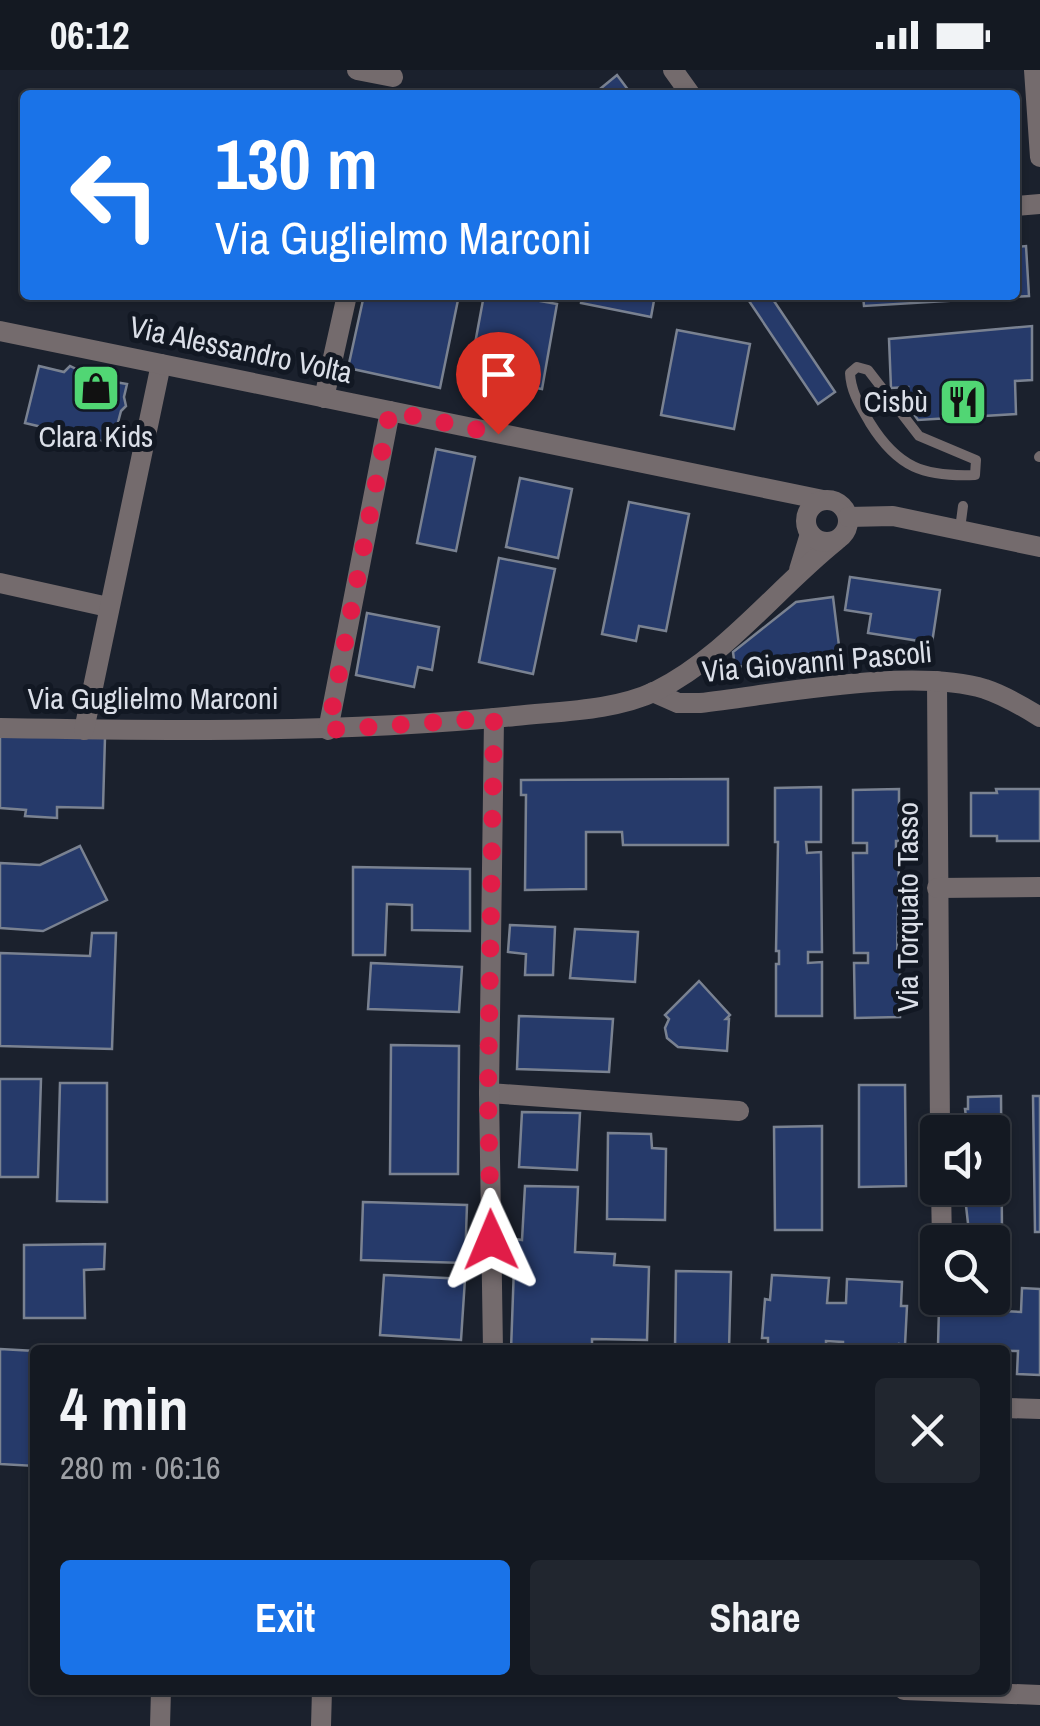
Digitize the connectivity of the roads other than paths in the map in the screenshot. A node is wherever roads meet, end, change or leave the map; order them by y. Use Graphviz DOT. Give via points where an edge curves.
graph roads {
  1 [pos="357,70"];
  2 [pos="1034,70"];
  3 [pos="392,81"];
  4 [pos="1040,157"];
  5 [pos="345,300"];
  6 [pos="0,332"];
  7 [pos="161,364"];
  8 [pos="324,398"];
  9 [pos="390,411"];
  10 [pos="975,475"];
  11 [pos="823,500"];
  12 [pos="963,506"];
  13 [pos="848,518"];
  14 [pos="960,530"];
  15 [pos="810,534"];
  16 [pos="836,541"];
  17 [pos="1040,547"];
  18 [pos="798,572"];
  19 [pos="0,583"];
  20 [pos="108,606"];
  21 [pos="937,682"];
  22 [pos="653,692"];
  23 [pos="1040,717"];
  24 [pos="494,718"];
  25 [pos="0,728"];
  26 [pos="84,730"];
  27 [pos="328,730"];
  28 [pos="1040,887"];
  29 [pos="936,888"];
  30 [pos="488,1093"];
  31 [pos="739,1110"];
  32 [pos="940,1115"];
  33 [pos="492,1345"];
  34 [pos="1010,1408"];
  35 [pos="1040,1409"];
  36 [pos="1010,1693"];
  37 [pos="1040,1694"];
  38 [pos="161,1695"];
  39 [pos="322,1695"];
  40 [pos="160,1726"];
  41 [pos="321,1726"];
  1 -- 3 [label="street"];
  2 -- 4 [label="street"];
  5 -- 8 [label="street"];
  6 -- 7 [label="street, Via Alessandro Volta"];
  7 -- 8 [label="street, Via Alessandro Volta"];
  7 -- 20 [label="street"];
  8 -- 9 [label="street, Via Alessandro Volta"];
  9 -- 11 [label="street, Via Alessandro Volta"];
  9 -- 27 [label="street"];
  10 -- 10 [label="lane" via="940,476 908,466 886,448 858,402 850,373 868,370 919,436 976,460"];
  11 -- 13 [label="street" via="836,502"];
  11 -- 15 [label="street" via="807,514"];
  12 -- 14 [label="lane"];
  13 -- 14 [label="street" via="893,516"];
  13 -- 16 [label="street"];
  14 -- 17 [label="street"];
  15 -- 16 [label="street"];
  15 -- 18 [label="street, Via Guglielmo Marconi"];
  16 -- 18 [label="street, Via Guglielmo Marconi"];
  18 -- 22 [label="street, Via Guglielmo Marconi" via="694,668"];
  19 -- 20 [label="street"];
  20 -- 26 [label="street"];
  21 -- 22 [label="street, Via Giovanni Pascoli" via="700,703 678,703"];
  21 -- 23 [label="street, Via Giovanni Pascoli" via="988,690"];
  21 -- 29 [label="street, Via Torquato Tasso"];
  22 -- 24 [label="street, Via Guglielmo Marconi" via="588,708"];
  24 -- 27 [label="street, Via Guglielmo Marconi"];
  24 -- 30 [label="street"];
  25 -- 26 [label="street, Via Guglielmo Marconi"];
  26 -- 27 [label="street, Via Guglielmo Marconi"];
  28 -- 29 [label="street"];
  29 -- 32 [label="street, Via Torquato Tasso"];
  30 -- 31 [label="street"];
  30 -- 33 [label="street"];
  34 -- 35 [label="street"];
  36 -- 37 [label="street"];
  38 -- 40 [label="street"];
  39 -- 41 [label="street"];
}
